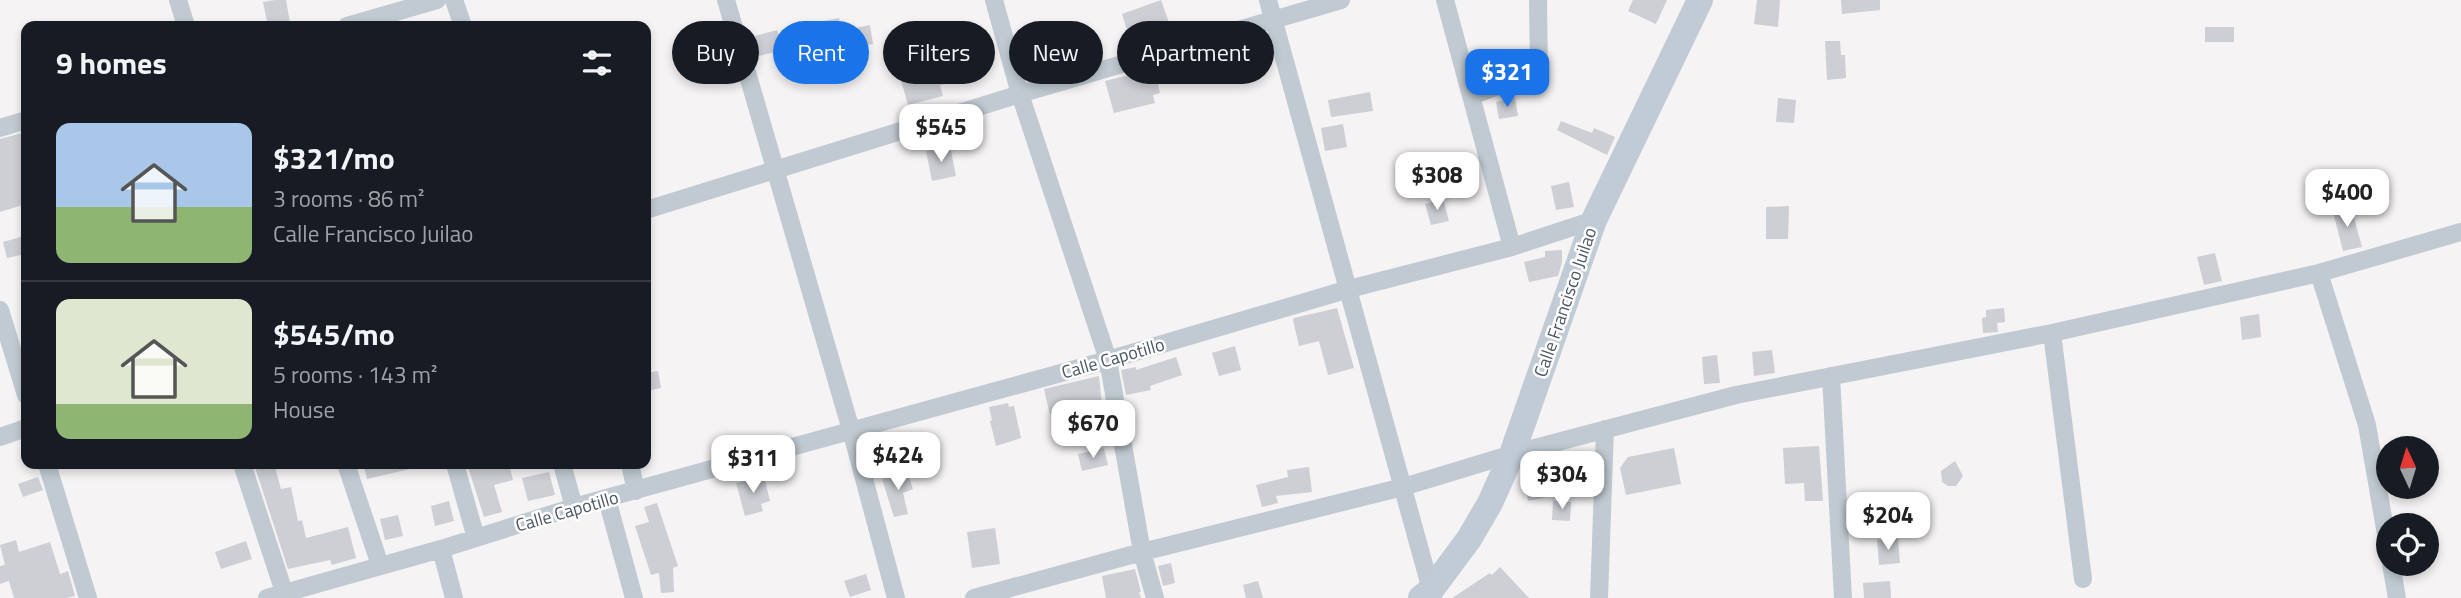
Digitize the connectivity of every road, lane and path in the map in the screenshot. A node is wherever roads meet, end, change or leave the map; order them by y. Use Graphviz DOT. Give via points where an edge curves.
graph roads {
  1 [pos="178,0"];
  2 [pos="437,0"];
  3 [pos="454,0"];
  4 [pos="726,0"];
  5 [pos="994,0"];
  6 [pos="1268,0"];
  7 [pos="1341,0"];
  8 [pos="1445,0"];
  9 [pos="1538,0"];
  10 [pos="1700,0"];
  11 [pos="1274,18"];
  12 [pos="184,21"];
  13 [pos="364,21"];
  14 [pos="461,21"];
  15 [pos="1020,94"];
  16 [pos="1471,96"];
  17 [pos="21,122"];
  18 [pos="0,128"];
  19 [pos="774,170"];
  20 [pos="651,208"];
  21 [pos="1594,220"];
  22 [pos="2461,232"];
  23 [pos="1512,247"];
  24 [pos="2319,273"];
  25 [pos="1349,289"];
  26 [pos="0,310"];
  27 [pos="2052,333"];
  28 [pos="1108,360"];
  29 [pos="1831,376"];
  30 [pos="21,379"];
  31 [pos="1605,429"];
  32 [pos="21,430"];
  33 [pos="851,430"];
  34 [pos="0,437"];
  35 [pos="1512,454"];
  36 [pos="49,469"];
  37 [pos="243,469"];
  38 [pos="348,469"];
  39 [pos="456,469"];
  40 [pos="563,469"];
  41 [pos="631,469"];
  42 [pos="1403,487"];
  43 [pos="636,491"];
  44 [pos="607,499"];
  45 [pos="574,507"];
  46 [pos="2382,513"];
  47 [pos="477,538"];
  48 [pos="441,549"];
  49 [pos="1142,552"];
  50 [pos="380,565"];
  51 [pos="2393,576"];
  52 [pos="2083,579"];
  53 [pos="1429,595"];
  54 [pos="279,596"];
  55 [pos="88,598"];
  56 [pos="454,598"];
  57 [pos="634,598"];
  58 [pos="896,598"];
  59 [pos="974,598"];
  60 [pos="1155,598"];
  61 [pos="1599,598"];
  62 [pos="1843,598"];
  63 [pos="2397,598"];
  1 -- 12 [label="street"];
  2 -- 13 [label="street"];
  3 -- 14 [label="street"];
  4 -- 19 [label="street"];
  5 -- 15 [label="street"];
  6 -- 11 [label="street"];
  7 -- 11 [label="street"];
  8 -- 16 [label="street"];
  9 -- 16 [label="street" via="1539,71"];
  10 -- 21 [label="street, Calle Francisco Juilao"];
  11 -- 15 [label="street"];
  11 -- 25 [label="street"];
  15 -- 19 [label="street"];
  15 -- 28 [label="street"];
  16 -- 23 [label="street"];
  17 -- 18 [label="street"];
  19 -- 20 [label="street"];
  19 -- 33 [label="street"];
  21 -- 23 [label="street, Calle Capotillo"];
  21 -- 35 [label="street, Calle Francisco Juilao"];
  22 -- 24 [label="street"];
  23 -- 25 [label="street, Calle Capotillo"];
  24 -- 27 [label="street"];
  24 -- 46 [label="street" via="2367,425"];
  25 -- 28 [label="street, Calle Capotillo"];
  25 -- 42 [label="street"];
  26 -- 30 [label="street"];
  27 -- 29 [label="street"];
  27 -- 52 [label="street"];
  28 -- 33 [label="street, Calle Capotillo"];
  28 -- 49 [label="street"];
  29 -- 31 [label="street"];
  29 -- 62 [label="street"];
  31 -- 35 [label="street"];
  31 -- 61 [label="street"];
  32 -- 34 [label="street"];
  33 -- 43 [label="street, Calle Capotillo"];
  33 -- 58 [label="street"];
  35 -- 42 [label="street"];
  35 -- 53 [label="street, Calle Francisco Juilao" via="1469,539"];
  36 -- 55 [label="street"];
  37 -- 54 [label="street"];
  38 -- 50 [label="street"];
  39 -- 47 [label="street"];
  40 -- 45 [label="street"];
  41 -- 43 [label="street"];
  42 -- 49 [label="street"];
  42 -- 53 [label="street"];
  43 -- 44 [label="street, Calle Capotillo"];
  44 -- 45 [label="street, Calle Capotillo"];
  44 -- 57 [label="street"];
  45 -- 47 [label="street, Calle Capotillo"];
  47 -- 48 [label="street, Calle Capotillo"];
  48 -- 50 [label="street, Calle Capotillo"];
  48 -- 56 [label="street"];
  49 -- 59 [label="street"];
  49 -- 60 [label="street"];
  50 -- 54 [label="street, Calle Capotillo"];
  51 -- 63 [label="street"];
}
